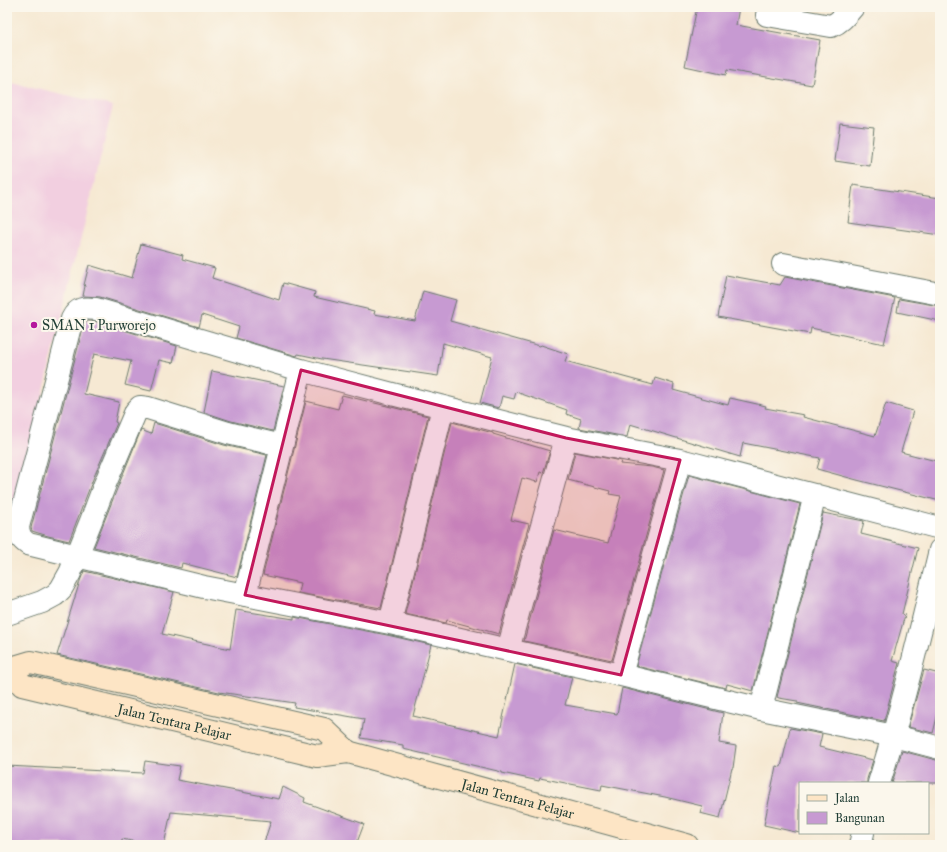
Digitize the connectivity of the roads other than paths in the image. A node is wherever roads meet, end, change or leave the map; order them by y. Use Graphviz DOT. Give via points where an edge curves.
graph roads {
  1 [pos="853,7"];
  2 [pos="766,15"];
  3 [pos="783,264"];
  4 [pos="940,294"];
  5 [pos="301,370"];
  6 [pos="443,407"];
  7 [pos="566,438"];
  8 [pos="282,446"];
  9 [pos="680,460"];
  10 [pos="815,495"];
  11 [pos="940,528"];
  12 [pos="940,550"];
  13 [pos="76,556"];
  14 [pos="245,595"];
  15 [pos="7,614"];
  16 [pos="390,623"];
  17 [pos="931,624"];
  18 [pos="508,650"];
  19 [pos="9,667"];
  20 [pos="621,675"];
  21 [pos="761,709"];
  22 [pos="894,736"];
  23 [pos="940,748"];
  24 [pos="879,782"];
  25 [pos="863,834"];
  26 [pos="684,845"];
  27 [pos="860,845"];
  1 -- 2 [label="street" via="842,20 831,26"];
  3 -- 4 [label="street"];
  5 -- 6 [label="street"];
  5 -- 8 [label="street"];
  5 -- 13 [label="street" via="96,310 86,308 76,312 72,319 18,534 28,544"];
  6 -- 7 [label="street"];
  6 -- 16 [label="street"];
  7 -- 9 [label="street"];
  7 -- 18 [label="street"];
  8 -- 13 [label="street" via="140,407 136,411"];
  8 -- 14 [label="street"];
  9 -- 10 [label="street"];
  9 -- 20 [label="street"];
  10 -- 11 [label="street"];
  10 -- 21 [label="street"];
  12 -- 17 [label="street"];
  13 -- 14 [label="street"];
  13 -- 15 [label="street" via="70,573 55,595"];
  14 -- 16 [label="street"];
  16 -- 18 [label="street"];
  17 -- 22 [label="street"];
  18 -- 20 [label="street"];
  19 -- 26 [label="main road, Jalan Tentara Pelajar" via="22,685 317,756 348,752"];
  20 -- 21 [label="street"];
  21 -- 22 [label="street"];
  22 -- 23 [label="street"];
  22 -- 24 [label="street"];
  25 -- 27 [label="street"];
}
